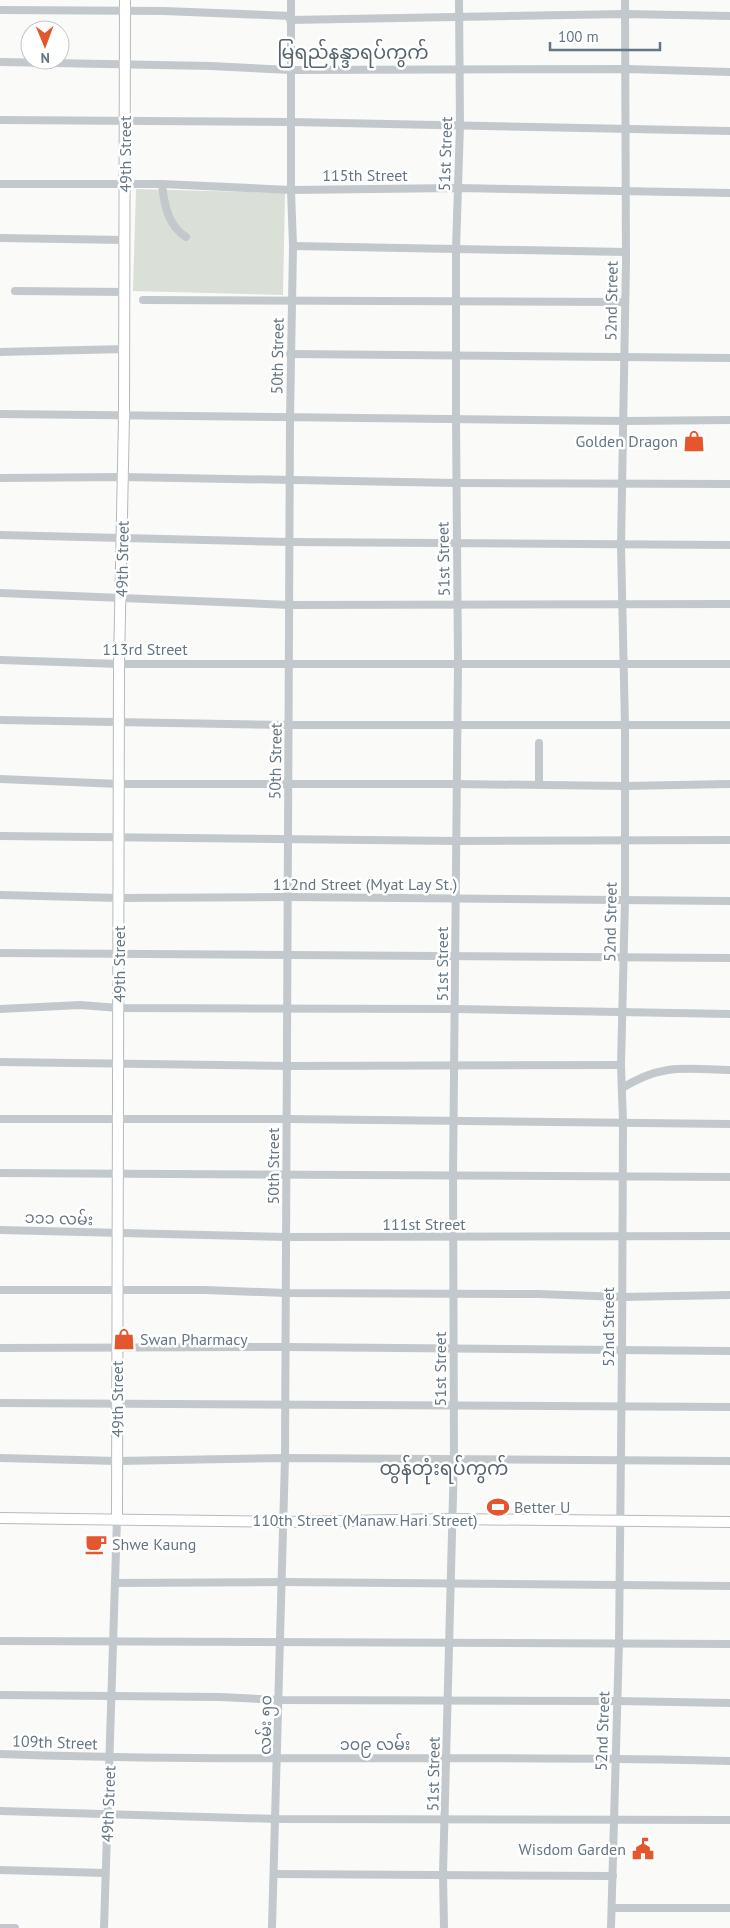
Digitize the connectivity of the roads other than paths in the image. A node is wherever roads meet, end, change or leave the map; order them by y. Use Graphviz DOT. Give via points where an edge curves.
graph roads {
  1 [pos="125,0"];
  2 [pos="291,0"];
  3 [pos="459,0"];
  4 [pos="625,0"];
  5 [pos="0,10"];
  6 [pos="125,12"];
  7 [pos="626,14"];
  8 [pos="730,16"];
  9 [pos="290,18"];
  10 [pos="458,18"];
  11 [pos="0,62"];
  12 [pos="125,66"];
  13 [pos="627,69"];
  14 [pos="291,70"];
  15 [pos="458,70"];
  16 [pos="730,72"];
  17 [pos="0,120"];
  18 [pos="125,121"];
  19 [pos="291,122"];
  20 [pos="460,125"];
  21 [pos="627,129"];
  22 [pos="730,131"];
  23 [pos="0,184"];
  24 [pos="162,184"];
  25 [pos="125,185"];
  26 [pos="457,188"];
  27 [pos="291,190"];
  28 [pos="626,190"];
  29 [pos="730,193"];
  30 [pos="186,237"];
  31 [pos="0,238"];
  32 [pos="125,240"];
  33 [pos="293,246"];
  34 [pos="456,249"];
  35 [pos="626,252"];
  36 [pos="15,291"];
  37 [pos="125,292"];
  38 [pos="142,300"];
  39 [pos="292,301"];
  40 [pos="624,302"];
  41 [pos="456,303"];
  42 [pos="124,349"];
  43 [pos="0,352"];
  44 [pos="290,354"];
  45 [pos="456,356"];
  46 [pos="624,356"];
  47 [pos="730,358"];
  48 [pos="0,414"];
  49 [pos="124,416"];
  50 [pos="290,418"];
  51 [pos="456,419"];
  52 [pos="730,420"];
  53 [pos="624,421"];
  54 [pos="123,477"];
  55 [pos="0,478"];
  56 [pos="290,480"];
  57 [pos="623,482"];
  58 [pos="456,483"];
  59 [pos="730,484"];
  60 [pos="0,535"];
  61 [pos="122,536"];
  62 [pos="290,542"];
  63 [pos="457,543"];
  64 [pos="730,545"];
  65 [pos="621,546"];
  66 [pos="0,593"];
  67 [pos="121,597"];
  68 [pos="622,603"];
  69 [pos="730,604"];
  70 [pos="290,605"];
  71 [pos="458,605"];
  72 [pos="0,660"];
  73 [pos="290,663"];
  74 [pos="458,663"];
  75 [pos="118,664"];
  76 [pos="624,664"];
  77 [pos="730,664"];
  78 [pos="0,720"];
  79 [pos="119,723"];
  80 [pos="457,724"];
  81 [pos="289,725"];
  82 [pos="730,725"];
  83 [pos="625,726"];
  84 [pos="539,743"];
  85 [pos="0,779"];
  86 [pos="289,783"];
  87 [pos="119,784"];
  88 [pos="456,784"];
  89 [pos="730,784"];
  90 [pos="539,785"];
  91 [pos="625,786"];
  92 [pos="0,836"];
  93 [pos="120,838"];
  94 [pos="288,839"];
  95 [pos="625,840"];
  96 [pos="730,840"];
  97 [pos="456,841"];
  98 [pos="0,895"];
  99 [pos="288,897"];
  100 [pos="119,898"];
  101 [pos="456,898"];
  102 [pos="625,900"];
  103 [pos="730,901"];
  104 [pos="0,953"];
  105 [pos="120,954"];
  106 [pos="287,954"];
  107 [pos="455,955"];
  108 [pos="623,957"];
  109 [pos="730,958"];
  110 [pos="119,1008"];
  111 [pos="0,1009"];
  112 [pos="286,1010"];
  113 [pos="455,1010"];
  114 [pos="622,1013"];
  115 [pos="730,1014"];
  116 [pos="0,1062"];
  117 [pos="118,1063"];
  118 [pos="621,1065"];
  119 [pos="287,1066"];
  120 [pos="455,1066"];
  121 [pos="730,1070"];
  122 [pos="622,1088"];
  123 [pos="118,1118"];
  124 [pos="0,1119"];
  125 [pos="287,1119"];
  126 [pos="455,1120"];
  127 [pos="623,1122"];
  128 [pos="730,1124"];
  129 [pos="0,1173"];
  130 [pos="288,1173"];
  131 [pos="118,1174"];
  132 [pos="453,1176"];
  133 [pos="621,1177"];
  134 [pos="730,1177"];
  135 [pos="0,1230"];
  136 [pos="117,1234"];
  137 [pos="621,1236"];
  138 [pos="730,1236"];
  139 [pos="286,1237"];
  140 [pos="454,1238"];
  141 [pos="0,1290"];
  142 [pos="118,1290"];
  143 [pos="286,1293"];
  144 [pos="454,1294"];
  145 [pos="730,1295"];
  146 [pos="622,1297"];
  147 [pos="118,1347"];
  148 [pos="286,1347"];
  149 [pos="0,1348"];
  150 [pos="454,1349"];
  151 [pos="730,1351"];
  152 [pos="622,1352"];
  153 [pos="0,1403"];
  154 [pos="286,1403"];
  155 [pos="117,1404"];
  156 [pos="454,1404"];
  157 [pos="621,1406"];
  158 [pos="730,1407"];
  159 [pos="0,1458"];
  160 [pos="285,1458"];
  161 [pos="454,1458"];
  162 [pos="117,1461"];
  163 [pos="620,1461"];
  164 [pos="730,1461"];
  165 [pos="0,1518"];
  166 [pos="117,1519"];
  167 [pos="452,1519"];
  168 [pos="284,1522"];
  169 [pos="618,1522"];
  170 [pos="730,1522"];
  171 [pos="283,1582"];
  172 [pos="115,1583"];
  173 [pos="452,1584"];
  174 [pos="619,1584"];
  175 [pos="730,1586"];
  176 [pos="281,1640"];
  177 [pos="0,1641"];
  178 [pos="113,1641"];
  179 [pos="618,1642"];
  180 [pos="450,1644"];
  181 [pos="730,1644"];
  182 [pos="0,1695"];
  183 [pos="111,1696"];
  184 [pos="278,1700"];
  185 [pos="617,1700"];
  186 [pos="447,1701"];
  187 [pos="730,1703"];
  188 [pos="0,1754"];
  189 [pos="109,1758"];
  190 [pos="278,1758"];
  191 [pos="447,1758"];
  192 [pos="615,1758"];
  193 [pos="730,1761"];
  194 [pos="0,1810"];
  195 [pos="107,1814"];
  196 [pos="446,1818"];
  197 [pos="276,1819"];
  198 [pos="614,1820"];
  199 [pos="730,1820"];
  200 [pos="0,1870"];
  201 [pos="105,1873"];
  202 [pos="274,1874"];
  203 [pos="443,1874"];
  204 [pos="613,1876"];
  205 [pos="613,1908"];
  206 [pos="730,1908"];
  207 [pos="0,1928"];
  208 [pos="15,1928"];
  209 [pos="104,1928"];
  210 [pos="272,1928"];
  211 [pos="444,1928"];
  212 [pos="611,1928"];
  1 -- 6 [label="main road, 49th Street"];
  2 -- 9 [label="street, 50th Street"];
  3 -- 10 [label="street, 51st Street"];
  4 -- 7 [label="street, 52nd Street"];
  5 -- 6 [label="street"];
  6 -- 9 [label="street" via="204,12"];
  6 -- 12 [label="main road, 49th Street"];
  7 -- 8 [label="street"];
  7 -- 10 [label="street"];
  7 -- 13 [label="street, 52nd Street"];
  9 -- 10 [label="street"];
  9 -- 14 [label="street, 50th Street"];
  10 -- 15 [label="street, 51st Street"];
  11 -- 12 [label="street"];
  12 -- 14 [label="street"];
  12 -- 18 [label="main road, 49th Street"];
  13 -- 15 [label="street"];
  13 -- 16 [label="street"];
  13 -- 21 [label="street, 52nd Street"];
  14 -- 15 [label="street"];
  14 -- 19 [label="street, 50th Street"];
  15 -- 20 [label="street, 51st Street"];
  17 -- 18 [label="street"];
  18 -- 19 [label="street"];
  18 -- 25 [label="main road, 49th Street"];
  19 -- 20 [label="street"];
  19 -- 27 [label="street, 50th Street"];
  20 -- 21 [label="street"];
  20 -- 26 [label="street, 51st Street"];
  21 -- 22 [label="street"];
  21 -- 28 [label="street, 52nd Street"];
  23 -- 25 [label="street, 115th Street"];
  24 -- 25 [label="street, 115th Street"];
  24 -- 27 [label="street, 115th Street"];
  24 -- 30 [label="street" via="170,220"];
  25 -- 32 [label="main road, 49th Street"];
  26 -- 27 [label="street, 115th Street"];
  26 -- 28 [label="street, 115th Street"];
  26 -- 34 [label="street, 51st Street"];
  27 -- 33 [label="street, 50th Street"];
  28 -- 29 [label="street, 115th Street"];
  28 -- 35 [label="street, 52nd Street"];
  31 -- 32 [label="street"];
  32 -- 37 [label="main road, 49th Street"];
  33 -- 34 [label="street"];
  33 -- 39 [label="street, 50th Street"];
  34 -- 35 [label="street"];
  34 -- 41 [label="street, 51st Street"];
  35 -- 40 [label="street, 52nd Street"];
  36 -- 37 [label="street"];
  37 -- 42 [label="main road, 49th Street"];
  38 -- 39 [label="street"];
  39 -- 41 [label="street"];
  39 -- 44 [label="street, 50th Street"];
  40 -- 41 [label="street"];
  40 -- 46 [label="street, 52nd Street"];
  41 -- 45 [label="street, 51st Street"];
  42 -- 43 [label="street"];
  42 -- 49 [label="main road, 49th Street"];
  44 -- 45 [label="street"];
  44 -- 50 [label="street, 50th Street"];
  45 -- 46 [label="street"];
  45 -- 51 [label="street, 51st Street"];
  46 -- 47 [label="street"];
  46 -- 53 [label="street, 52nd Street"];
  48 -- 49 [label="street"];
  49 -- 50 [label="street"];
  49 -- 54 [label="main road, 49th Street"];
  50 -- 51 [label="street"];
  50 -- 56 [label="street, 50th Street"];
  51 -- 53 [label="street"];
  51 -- 58 [label="street, 51st Street"];
  52 -- 53 [label="street"];
  53 -- 57 [label="street, 52nd Street"];
  54 -- 55 [label="street"];
  54 -- 56 [label="street"];
  54 -- 61 [label="main road, 49th Street"];
  56 -- 58 [label="street"];
  56 -- 62 [label="street, 50th Street"];
  57 -- 58 [label="street"];
  57 -- 59 [label="street"];
  57 -- 65 [label="street, 52nd Street"];
  58 -- 63 [label="street, 51st Street"];
  60 -- 61 [label="street"];
  61 -- 62 [label="street"];
  61 -- 67 [label="main road, 49th Street"];
  62 -- 63 [label="street"];
  62 -- 70 [label="street, 50th Street"];
  63 -- 65 [label="street"];
  63 -- 71 [label="street, 51st Street"];
  64 -- 65 [label="street"];
  65 -- 68 [label="street, 52nd Street"];
  66 -- 67 [label="street"];
  67 -- 70 [label="street"];
  67 -- 75 [label="main road, 49th Street"];
  68 -- 69 [label="street"];
  68 -- 71 [label="street"];
  68 -- 76 [label="street, 52nd Street"];
  70 -- 71 [label="street"];
  70 -- 73 [label="street, 50th Street"];
  71 -- 74 [label="street, 51st Street"];
  72 -- 75 [label="street, 113rd Street"];
  73 -- 74 [label="street, 113rd Street"];
  73 -- 75 [label="street, 113rd Street"];
  73 -- 81 [label="street, 50th Street"];
  74 -- 76 [label="street, 113rd Street"];
  74 -- 80 [label="street, 51st Street"];
  75 -- 79 [label="main road, 49th Street"];
  76 -- 77 [label="street, 113rd Street"];
  76 -- 83 [label="street, 52nd Street"];
  78 -- 79 [label="street"];
  79 -- 81 [label="street"];
  79 -- 87 [label="main road, 49th Street"];
  80 -- 81 [label="street"];
  80 -- 83 [label="street"];
  80 -- 88 [label="street, 51st Street"];
  81 -- 86 [label="street, 50th Street"];
  82 -- 83 [label="street"];
  83 -- 91 [label="street, 52nd Street"];
  84 -- 90 [label="street"];
  85 -- 87 [label="street"];
  86 -- 87 [label="street"];
  86 -- 88 [label="street"];
  86 -- 94 [label="street, 50th Street"];
  87 -- 93 [label="main road, 49th Street"];
  88 -- 90 [label="street"];
  88 -- 97 [label="street, 51st Street"];
  89 -- 91 [label="street"];
  90 -- 91 [label="street"];
  91 -- 95 [label="street, 52nd Street"];
  92 -- 93 [label="street"];
  93 -- 94 [label="street"];
  93 -- 100 [label="main road, 49th Street"];
  94 -- 97 [label="street"];
  94 -- 99 [label="street, 50th Street"];
  95 -- 96 [label="street"];
  95 -- 97 [label="street"];
  95 -- 102 [label="street, 52nd Street"];
  97 -- 101 [label="street, 51st Street"];
  98 -- 100 [label="street, 112nd Street (Myat Lay St.)"];
  99 -- 100 [label="street, 112nd Street (Myat Lay St.)"];
  99 -- 101 [label="street, 112nd Street (Myat Lay St.)"];
  99 -- 106 [label="street, 50th Street"];
  100 -- 105 [label="main road, 49th Street"];
  101 -- 102 [label="street, 112nd Street (Myat Lay St.)"];
  101 -- 107 [label="street, 51st Street"];
  102 -- 103 [label="street, 112nd Street (Myat Lay St.)"];
  102 -- 108 [label="street, 52nd Street"];
  104 -- 105 [label="street"];
  105 -- 106 [label="street"];
  105 -- 110 [label="main road, 49th Street"];
  106 -- 107 [label="street"];
  106 -- 112 [label="street, 50th Street"];
  107 -- 108 [label="street"];
  107 -- 113 [label="street, 51st Street"];
  108 -- 109 [label="street"];
  108 -- 114 [label="street, 52nd Street"];
  110 -- 111 [label="street" via="80,1005"];
  110 -- 112 [label="street"];
  110 -- 117 [label="main road, 49th Street"];
  112 -- 113 [label="street"];
  112 -- 119 [label="street, 50th Street"];
  113 -- 114 [label="street"];
  113 -- 120 [label="street, 51st Street"];
  114 -- 115 [label="street"];
  114 -- 118 [label="street, 52nd Street"];
  116 -- 117 [label="street"];
  117 -- 119 [label="street"];
  117 -- 123 [label="main road, 49th Street"];
  118 -- 120 [label="street"];
  118 -- 122 [label="street, 52nd Street"];
  119 -- 120 [label="street"];
  119 -- 125 [label="street, 50th Street"];
  120 -- 126 [label="street, 51st Street"];
  121 -- 122 [label="street" via="665,1069 643,1075"];
  122 -- 127 [label="street, 52nd Street"];
  123 -- 124 [label="street"];
  123 -- 125 [label="street"];
  123 -- 131 [label="main road, 49th Street"];
  125 -- 126 [label="street"];
  125 -- 130 [label="street, 50th Street"];
  126 -- 127 [label="street"];
  126 -- 132 [label="street, 51st Street"];
  127 -- 128 [label="street"];
  127 -- 133 [label="street, 52nd Street"];
  129 -- 131 [label="street"];
  130 -- 131 [label="street"];
  130 -- 132 [label="street"];
  130 -- 139 [label="street, 50th Street"];
  131 -- 136 [label="main road, 49th Street"];
  132 -- 133 [label="street"];
  132 -- 140 [label="street, 51st Street"];
  133 -- 134 [label="street"];
  133 -- 137 [label="street, 52nd Street"];
  135 -- 136 [label="street, ၁၁၁ လမ်း"];
  136 -- 139 [label="street, 111st Street"];
  136 -- 142 [label="main road, 49th Street"];
  137 -- 138 [label="street, 111st Street"];
  137 -- 140 [label="street, 111st Street"];
  137 -- 146 [label="street, 52nd Street"];
  139 -- 140 [label="street, 111st Street"];
  139 -- 143 [label="street, 50th Street"];
  140 -- 144 [label="street, 51st Street"];
  141 -- 142 [label="street"];
  142 -- 143 [label="street"];
  142 -- 147 [label="main road, 49th Street"];
  143 -- 144 [label="street"];
  143 -- 148 [label="street, 50th Street"];
  144 -- 146 [label="street"];
  144 -- 150 [label="street, 51st Street"];
  145 -- 146 [label="street"];
  146 -- 152 [label="street, 52nd Street"];
  147 -- 148 [label="street"];
  147 -- 149 [label="street"];
  147 -- 155 [label="main road, 49th Street"];
  148 -- 150 [label="street"];
  148 -- 154 [label="street, 50th Street"];
  150 -- 152 [label="street"];
  150 -- 156 [label="street, 51st Street"];
  151 -- 152 [label="street"];
  152 -- 157 [label="street, 52nd Street"];
  153 -- 155 [label="street"];
  154 -- 155 [label="street"];
  154 -- 156 [label="street"];
  154 -- 160 [label="street, 50th Street"];
  155 -- 162 [label="main road, 49th Street"];
  156 -- 157 [label="street"];
  156 -- 161 [label="street, 51st Street"];
  157 -- 158 [label="street"];
  157 -- 163 [label="street, 52nd Street"];
  159 -- 162 [label="street"];
  160 -- 161 [label="street"];
  160 -- 162 [label="street"];
  160 -- 168 [label="street, 50th Street"];
  161 -- 163 [label="street"];
  161 -- 167 [label="street, 51st Street"];
  162 -- 166 [label="main road, 49th Street"];
  163 -- 164 [label="street"];
  163 -- 169 [label="street, 52nd Street"];
  165 -- 166 [label="main road, 110th Street (Manaw Hari Street)"];
  166 -- 168 [label="main road, 110th Street (Manaw Hari Street)"];
  166 -- 172 [label="street, 49th Street"];
  167 -- 168 [label="main road, 110th Street (Manaw Hari Street)"];
  167 -- 169 [label="main road, 110th Street (Manaw Hari Street)"];
  167 -- 173 [label="street, 51st Street"];
  168 -- 171 [label="street, လမ်း ၅၀"];
  169 -- 170 [label="main road, 110th Street (Manaw Hari Street)"];
  169 -- 174 [label="street, 52nd Street"];
  171 -- 172 [label="street"];
  171 -- 173 [label="street"];
  171 -- 176 [label="street, လမ်း ၅၀"];
  172 -- 178 [label="street, 49th Street"];
  173 -- 174 [label="street"];
  173 -- 180 [label="street, 51st Street"];
  174 -- 175 [label="street"];
  174 -- 179 [label="street, 52nd Street"];
  176 -- 178 [label="street"];
  176 -- 180 [label="street"];
  176 -- 184 [label="street, လမ်း ၅၀"];
  177 -- 178 [label="street"];
  178 -- 183 [label="street, 49th Street"];
  179 -- 180 [label="street"];
  179 -- 181 [label="street"];
  179 -- 185 [label="street, 52nd Street"];
  180 -- 186 [label="street, 51st Street"];
  182 -- 183 [label="street"];
  183 -- 184 [label="street"];
  183 -- 189 [label="street, 49th Street"];
  184 -- 186 [label="street"];
  184 -- 190 [label="street, လမ်း ၅၀"];
  185 -- 186 [label="street"];
  185 -- 187 [label="street"];
  185 -- 192 [label="street, 52nd Street"];
  186 -- 191 [label="street, 51st Street"];
  188 -- 189 [label="street, 109th Street"];
  189 -- 190 [label="street, ၁၀၉ လမ်း"];
  189 -- 195 [label="street, 49th Street"];
  190 -- 191 [label="street, ၁၀၉ လမ်း"];
  190 -- 197 [label="street, လမ်း ၅၀"];
  191 -- 192 [label="street, ၁၀၉ လမ်း"];
  191 -- 196 [label="street, 51st Street"];
  192 -- 193 [label="street, ၁၀၉ လမ်း"];
  192 -- 198 [label="street, 52nd Street"];
  194 -- 195 [label="street"];
  195 -- 197 [label="street"];
  195 -- 201 [label="street, 49th Street"];
  196 -- 197 [label="street"];
  196 -- 198 [label="street"];
  196 -- 203 [label="street, 51st Street"];
  197 -- 202 [label="street, လမ်း ၅၀"];
  198 -- 199 [label="street"];
  198 -- 204 [label="street, 52nd Street"];
  200 -- 201 [label="street"];
  201 -- 209 [label="street, 49th Street"];
  202 -- 203 [label="street"];
  202 -- 210 [label="street, လမ်း ၅၀"];
  203 -- 204 [label="street"];
  203 -- 211 [label="street, 51st Street"];
  204 -- 205 [label="street, 52nd Street"];
  205 -- 206 [label="street"];
  205 -- 212 [label="street, 52nd Street"];
  207 -- 208 [label="street"];
}
